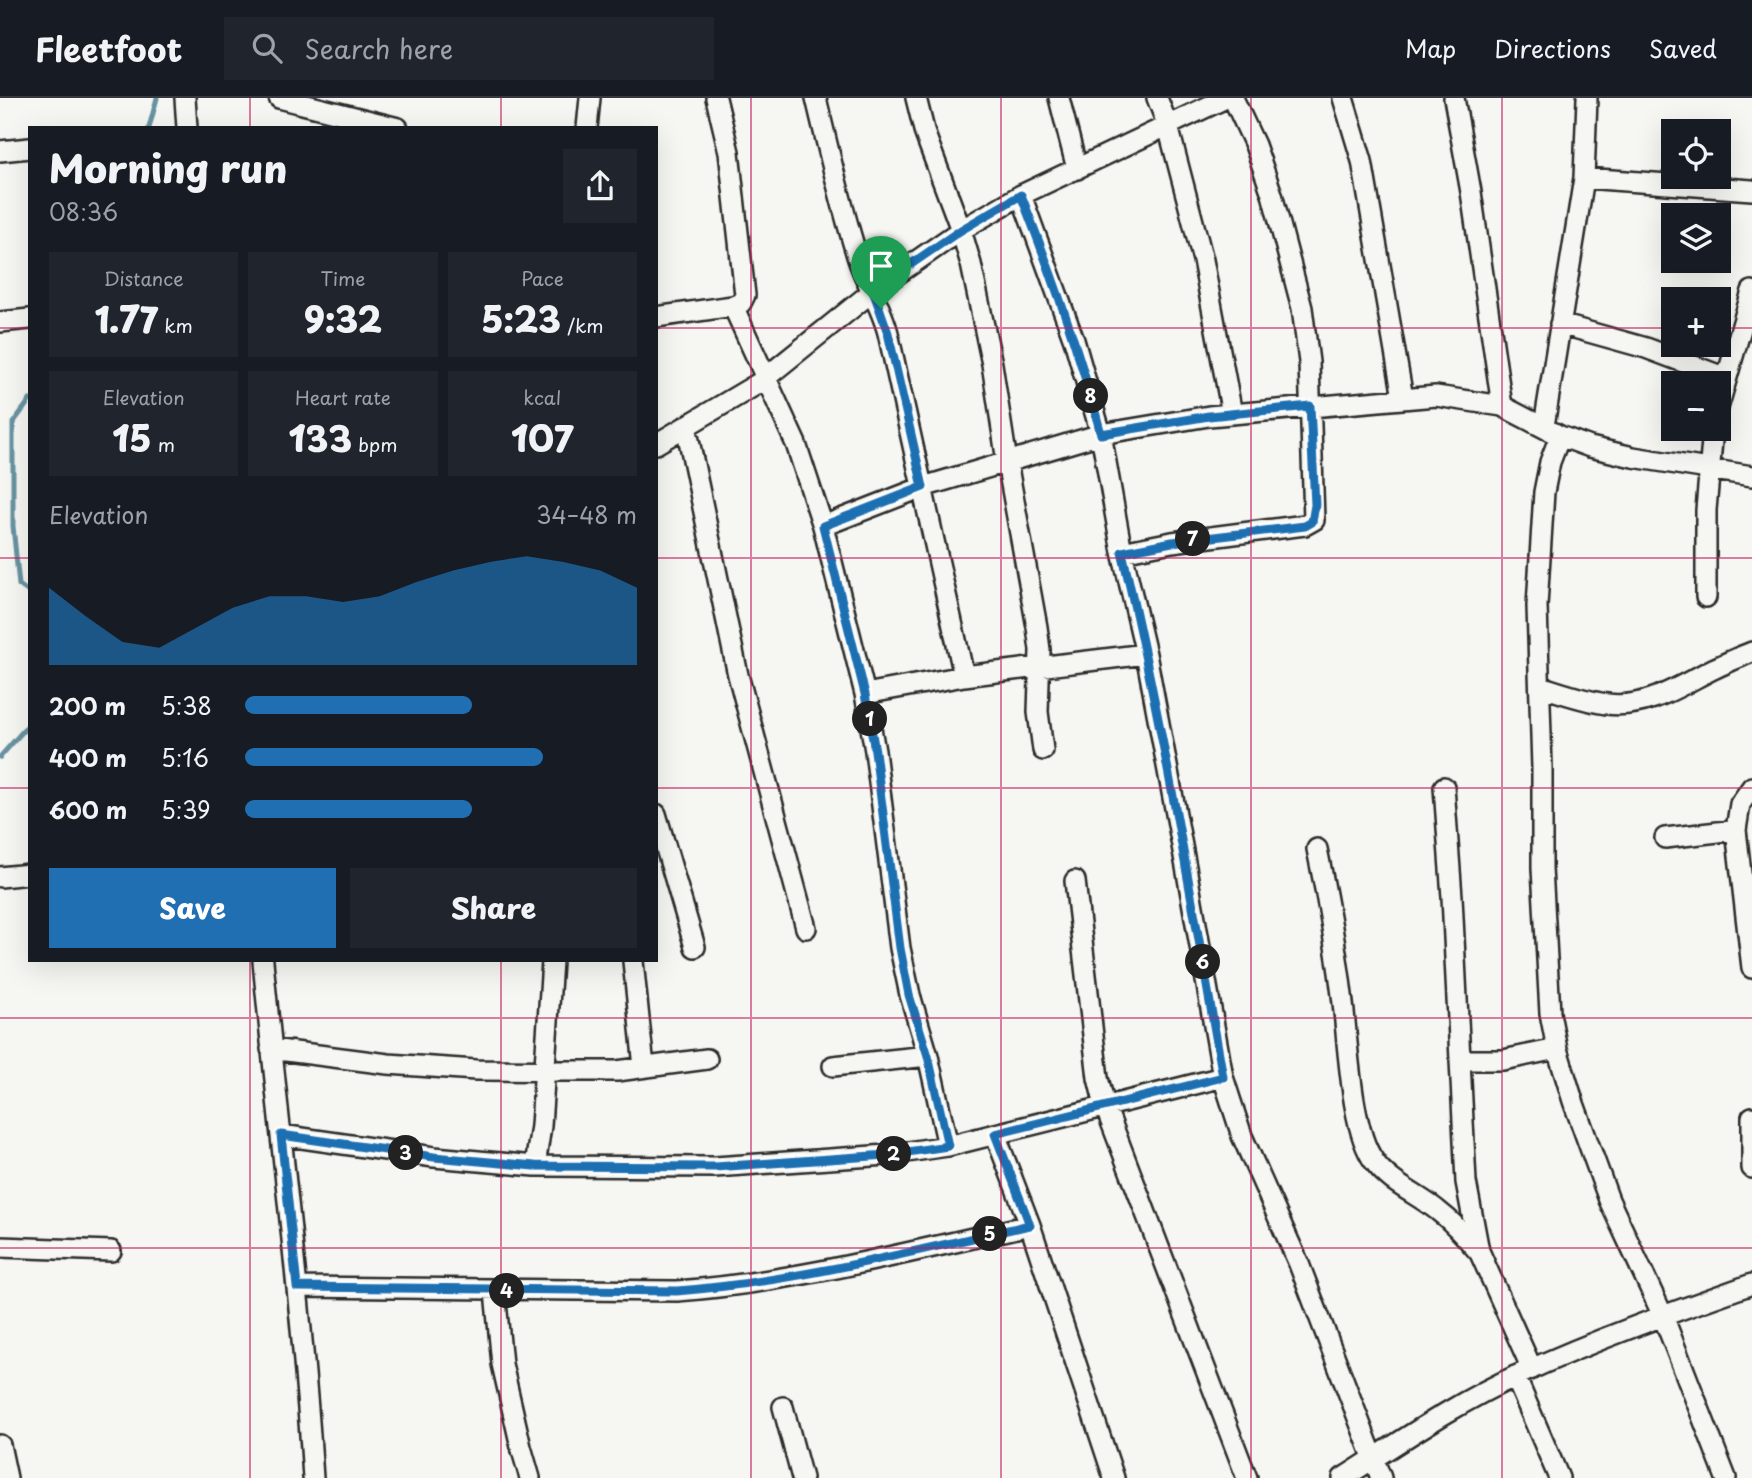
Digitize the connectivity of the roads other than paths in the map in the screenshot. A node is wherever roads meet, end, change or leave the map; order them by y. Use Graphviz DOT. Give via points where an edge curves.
graph roads {
  1 [pos="185,98"];
  2 [pos="279,98"];
  3 [pos="590,98"];
  4 [pos="716,98"];
  5 [pos="817,98"];
  6 [pos="916,98"];
  7 [pos="1059,98"];
  8 [pos="1157,98"];
  9 [pos="1226,98"];
  10 [pos="1233,98"];
  11 [pos="1343,98"];
  12 [pos="1454,98"];
  13 [pos="1587,98"];
  14 [pos="187,126"];
  15 [pos="390,126"];
  16 [pos="587,126"];
  17 [pos="1168,126"];
  18 [pos="28,148"];
  19 [pos="0,150"];
  20 [pos="1077,169"];
  21 [pos="1584,178"];
  22 [pos="1752,190"];
  23 [pos="1021,195"];
  24 [pos="961,230"];
  25 [pos="873,290"];
  26 [pos="1752,291"];
  27 [pos="733,306"];
  28 [pos="658,317"];
  29 [pos="28,319"];
  30 [pos="0,321"];
  31 [pos="1560,324"];
  32 [pos="1707,371"];
  33 [pos="1728,371"];
  34 [pos="766,377"];
  35 [pos="1403,398"];
  36 [pos="1310,406"];
  37 [pos="1502,406"];
  38 [pos="1232,414"];
  39 [pos="686,426"];
  40 [pos="1552,431"];
  41 [pos="1101,434"];
  42 [pos="1712,441"];
  43 [pos="658,443"];
  44 [pos="1007,462"];
  45 [pos="1709,469"];
  46 [pos="1752,476"];
  47 [pos="923,487"];
  48 [pos="823,526"];
  49 [pos="1122,552"];
  50 [pos="1706,597"];
  51 [pos="1752,652"];
  52 [pos="1146,654"];
  53 [pos="1040,666"];
  54 [pos="964,676"];
  55 [pos="1540,686"];
  56 [pos="865,694"];
  57 [pos="1044,750"];
  58 [pos="1752,787"];
  59 [pos="1444,788"];
  60 [pos="658,821"];
  61 [pos="1736,830"];
  62 [pos="1665,838"];
  63 [pos="1317,849"];
  64 [pos="28,874"];
  65 [pos="0,877"];
  66 [pos="1075,881"];
  67 [pos="1749,910"];
  68 [pos="806,928"];
  69 [pos="695,947"];
  70 [pos="263,962"];
  71 [pos="552,962"];
  72 [pos="633,962"];
  73 [pos="1752,968"];
  74 [pos="271,1049"];
  75 [pos="1558,1049"];
  76 [pos="928,1056"];
  77 [pos="708,1059"];
  78 [pos="1461,1060"];
  79 [pos="833,1066"];
  80 [pos="644,1068"];
  81 [pos="545,1070"];
  82 [pos="1223,1077"];
  83 [pos="1105,1106"];
  84 [pos="1752,1117"];
  85 [pos="995,1134"];
  86 [pos="281,1135"];
  87 [pos="948,1146"];
  88 [pos="535,1166"];
  89 [pos="1752,1168"];
  90 [pos="1030,1225"];
  91 [pos="0,1247"];
  92 [pos="111,1251"];
  93 [pos="1479,1251"];
  94 [pos="1752,1284"];
  95 [pos="297,1287"];
  96 [pos="495,1291"];
  97 [pos="1663,1316"];
  98 [pos="1524,1372"];
  99 [pos="783,1407"];
  100 [pos="0,1445"];
  101 [pos="1374,1459"];
  102 [pos="7,1478"];
  103 [pos="313,1478"];
  104 [pos="530,1478"];
  105 [pos="802,1478"];
  106 [pos="1114,1478"];
  107 [pos="1247,1478"];
  108 [pos="1343,1478"];
  109 [pos="1381,1478"];
  110 [pos="1559,1478"];
  111 [pos="1727,1478"];
  1 -- 14 [label="street"];
  2 -- 15 [label="street"];
  3 -- 16 [label="street"];
  4 -- 27 [label="street" via="729,152 744,279 743,300"];
  5 -- 25 [label="street" via="851,237"];
  6 -- 24 [label="street"];
  7 -- 20 [label="street"];
  8 -- 17 [label="street"];
  9 -- 17 [label="street"];
  10 -- 36 [label="street" via="1272,194 1302,308"];
  11 -- 35 [label="street" via="1362,161"];
  12 -- 37 [label="street"];
  13 -- 21 [label="street"];
  17 -- 20 [label="street"];
  17 -- 38 [label="street" via="1203,260"];
  18 -- 19 [label="street"];
  20 -- 23 [label="street"];
  21 -- 22 [label="street"];
  21 -- 31 [label="street"];
  23 -- 24 [label="street"];
  23 -- 41 [label="street" via="1074,340"];
  24 -- 25 [label="street"];
  24 -- 44 [label="street" via="992,364"];
  25 -- 34 [label="street"];
  25 -- 47 [label="street" via="888,333"];
  26 -- 33 [label="street"];
  27 -- 28 [label="street"];
  27 -- 34 [label="street"];
  29 -- 30 [label="street"];
  31 -- 32 [label="street"];
  31 -- 40 [label="street"];
  34 -- 39 [label="street"];
  34 -- 48 [label="street" via="796,444"];
  35 -- 36 [label="street"];
  35 -- 37 [label="street" via="1436,396"];
  36 -- 38 [label="street"];
  36 -- 49 [label="street" via="1312,522"];
  37 -- 40 [label="street"];
  38 -- 41 [label="street"];
  39 -- 43 [label="street"];
  39 -- 68 [label="street" via="738,675"];
  40 -- 45 [label="street" via="1590,447"];
  40 -- 55 [label="street" via="1539,544"];
  41 -- 44 [label="street"];
  41 -- 49 [label="street"];
  42 -- 45 [label="street"];
  44 -- 47 [label="street"];
  44 -- 53 [label="street"];
  45 -- 46 [label="street"];
  45 -- 50 [label="street"];
  47 -- 48 [label="street"];
  47 -- 54 [label="street"];
  48 -- 56 [label="street"];
  49 -- 52 [label="street"];
  51 -- 55 [label="street" via="1650,700 1610,705"];
  52 -- 53 [label="street"];
  52 -- 82 [label="street"];
  53 -- 54 [label="street"];
  53 -- 57 [label="street" via="1038,712"];
  54 -- 56 [label="street"];
  55 -- 75 [label="street" via="1546,956"];
  56 -- 76 [label="street" via="900,948"];
  58 -- 61 [label="street" via="1740,804"];
  59 -- 78 [label="street"];
  60 -- 69 [label="street"];
  61 -- 62 [label="street"];
  61 -- 67 [label="street"];
  63 -- 93 [label="street" via="1365,1142 1386,1175 1454,1223"];
  64 -- 65 [label="street"];
  66 -- 83 [label="street"];
  67 -- 73 [label="street"];
  70 -- 74 [label="street"];
  71 -- 81 [label="street"];
  72 -- 80 [label="street"];
  74 -- 81 [label="street" via="388,1064"];
  74 -- 86 [label="street"];
  75 -- 78 [label="street" via="1503,1060"];
  75 -- 97 [label="street" via="1609,1200"];
  76 -- 79 [label="street"];
  76 -- 87 [label="street"];
  77 -- 80 [label="street"];
  78 -- 93 [label="street" via="1466,1182"];
  80 -- 81 [label="street"];
  81 -- 88 [label="street"];
  82 -- 83 [label="street"];
  82 -- 101 [label="street" via="1242,1136 1299,1264"];
  83 -- 85 [label="street"];
  83 -- 107 [label="street"];
  84 -- 89 [label="street"];
  85 -- 87 [label="street"];
  85 -- 90 [label="street"];
  86 -- 88 [label="street"];
  86 -- 95 [label="street"];
  87 -- 88 [label="street" via="715,1167"];
  90 -- 96 [label="street" via="738,1286 677,1291"];
  90 -- 106 [label="street"];
  91 -- 92 [label="street"];
  93 -- 98 [label="street"];
  94 -- 97 [label="street"];
  95 -- 96 [label="street"];
  95 -- 103 [label="street"];
  96 -- 104 [label="street" via="502,1364"];
  97 -- 98 [label="street"];
  97 -- 111 [label="street"];
  98 -- 101 [label="street" via="1413,1432"];
  98 -- 110 [label="street"];
  99 -- 105 [label="street"];
  100 -- 102 [label="street"];
  101 -- 108 [label="street"];
  101 -- 109 [label="street"];
}
